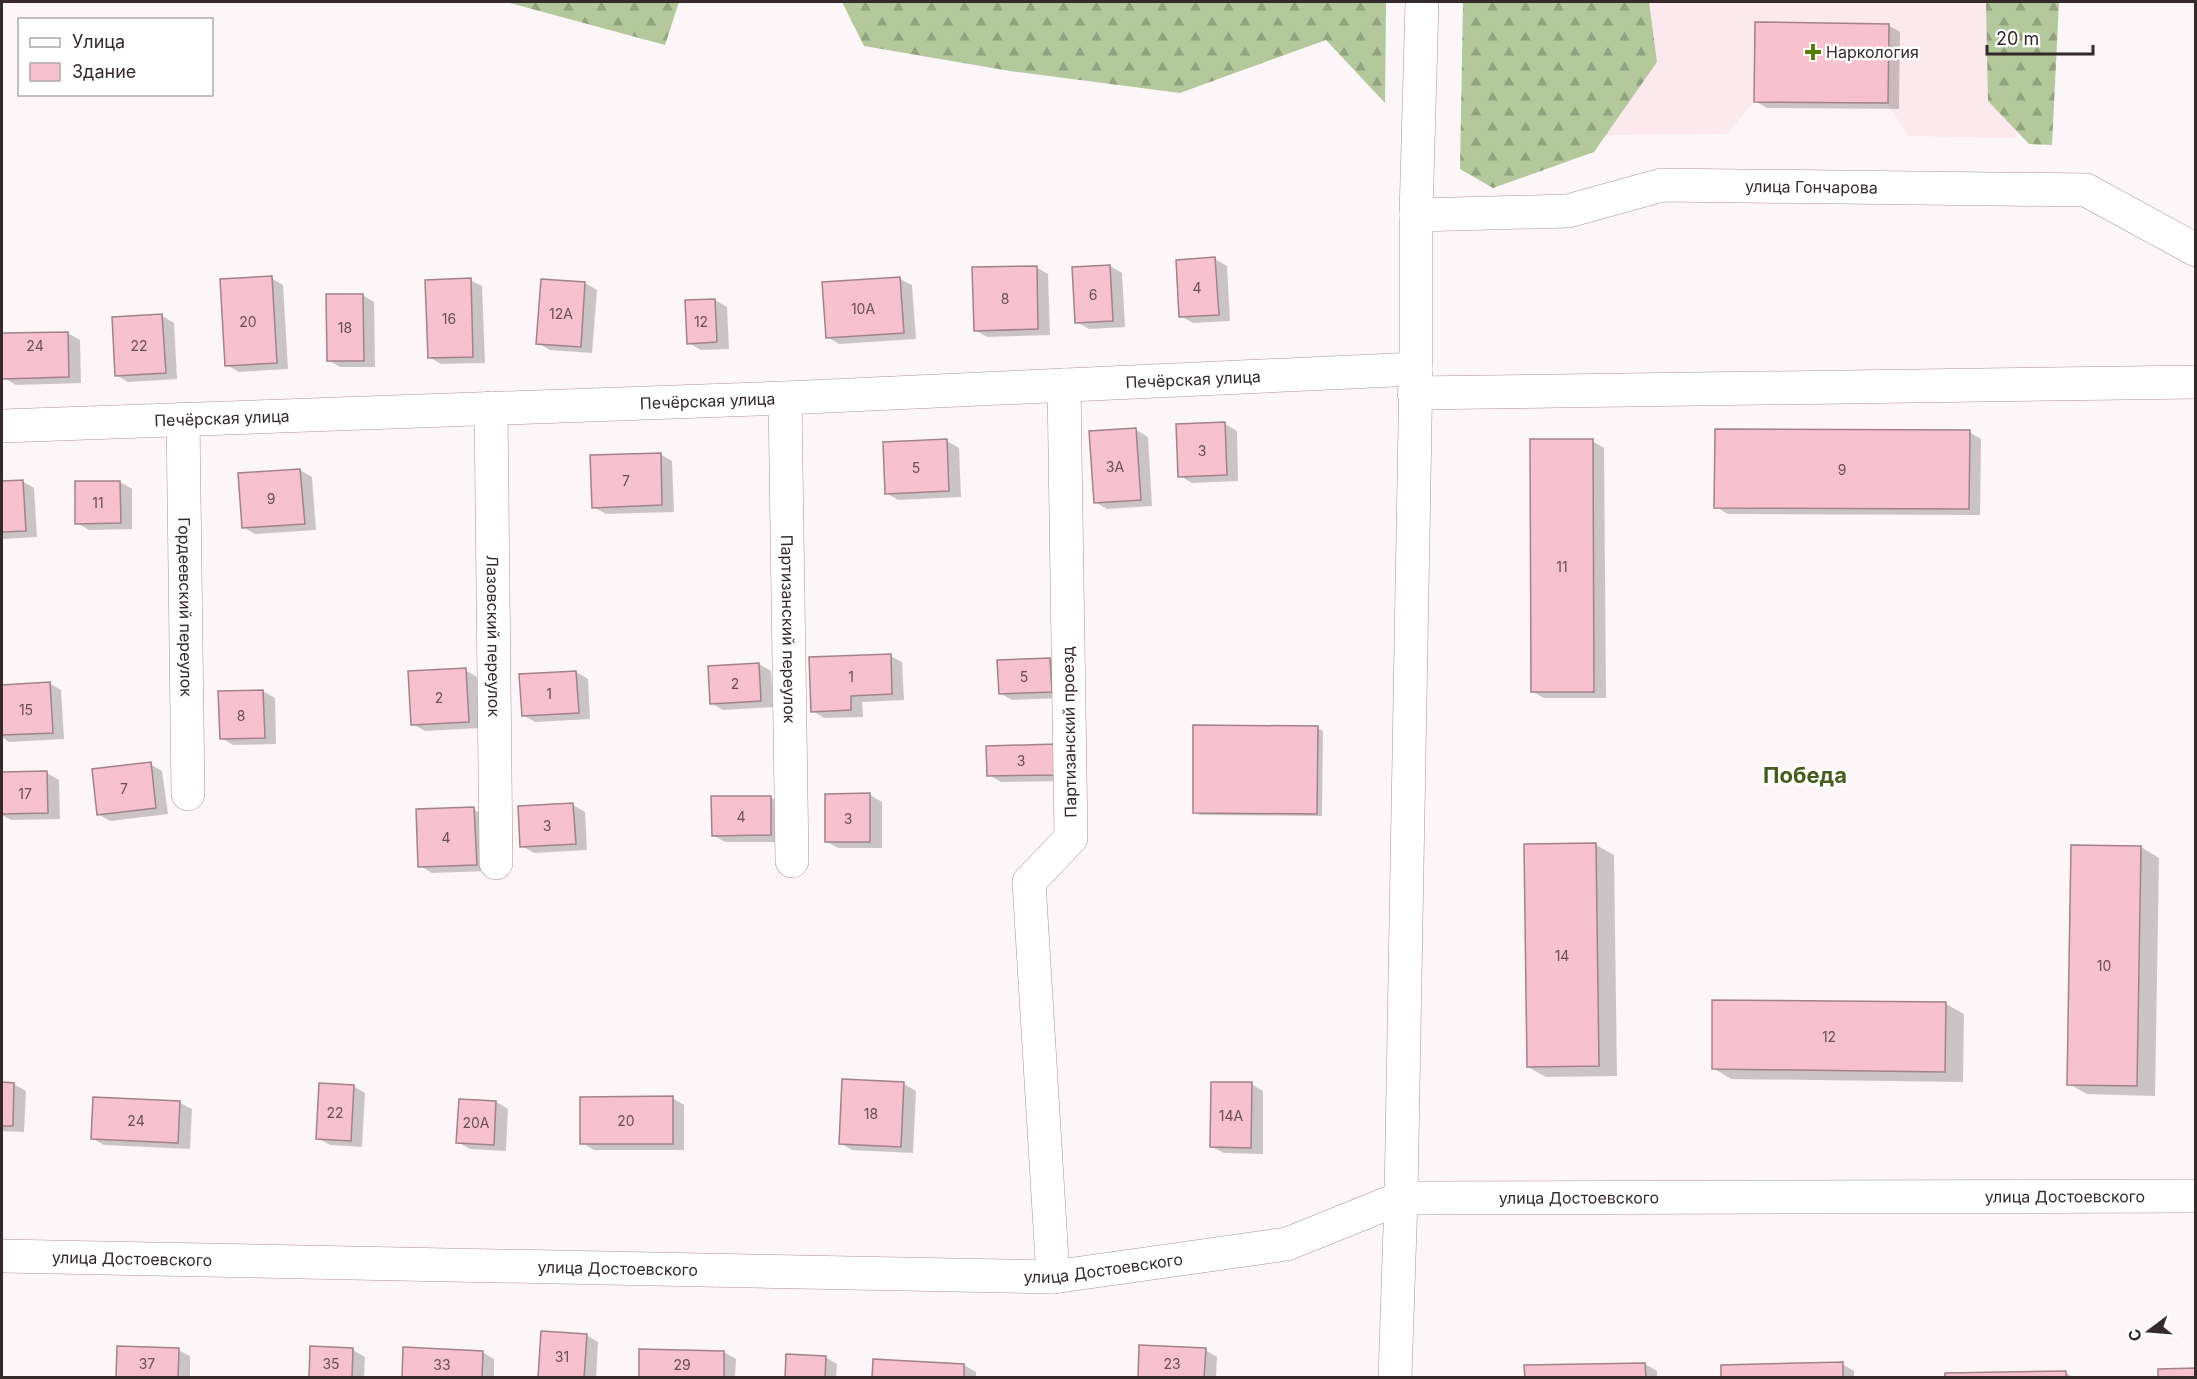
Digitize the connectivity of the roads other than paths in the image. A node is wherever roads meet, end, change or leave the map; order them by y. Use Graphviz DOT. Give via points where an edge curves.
graph roads {
  1 [pos="1422,2"];
  2 [pos="1416,215"];
  3 [pos="2196,250"];
  4 [pos="1415,381"];
  5 [pos="2196,382"];
  6 [pos="1064,385"];
  7 [pos="785,398"];
  8 [pos="491,408"];
  9 [pos="183,419"];
  10 [pos="2,426"];
  11 [pos="188,794"];
  12 [pos="792,861"];
  13 [pos="496,863"];
  14 [pos="2196,1196"];
  15 [pos="1401,1198"];
  16 [pos="2,1256"];
  17 [pos="1053,1277"];
  18 [pos="1395,1377"];
  1 -- 2 [label="street"];
  2 -- 3 [label="street, улица Гончарова" via="1568,211 1662,185 2086,190"];
  2 -- 4 [label="street"];
  4 -- 5 [label="street, Печёрская улица"];
  4 -- 6 [label="street, Печёрская улица"];
  4 -- 15 [label="street"];
  6 -- 7 [label="street, Печёрская улица"];
  6 -- 17 [label="street, Партизанский проезд" via="1071,838 1029,882"];
  7 -- 8 [label="street, Печёрская улица"];
  7 -- 12 [label="street, Партизанский переулок"];
  8 -- 9 [label="street, Печёрская улица"];
  8 -- 13 [label="street, Лазовский переулок"];
  9 -- 10 [label="street, Печёрская улица"];
  9 -- 11 [label="street, Гордеевский переулок"];
  14 -- 15 [label="street, улица Достоевского"];
  15 -- 17 [label="street, улица Достоевского" via="1287,1244"];
  15 -- 18 [label="street"];
  16 -- 17 [label="street, улица Достоевского"];
}
